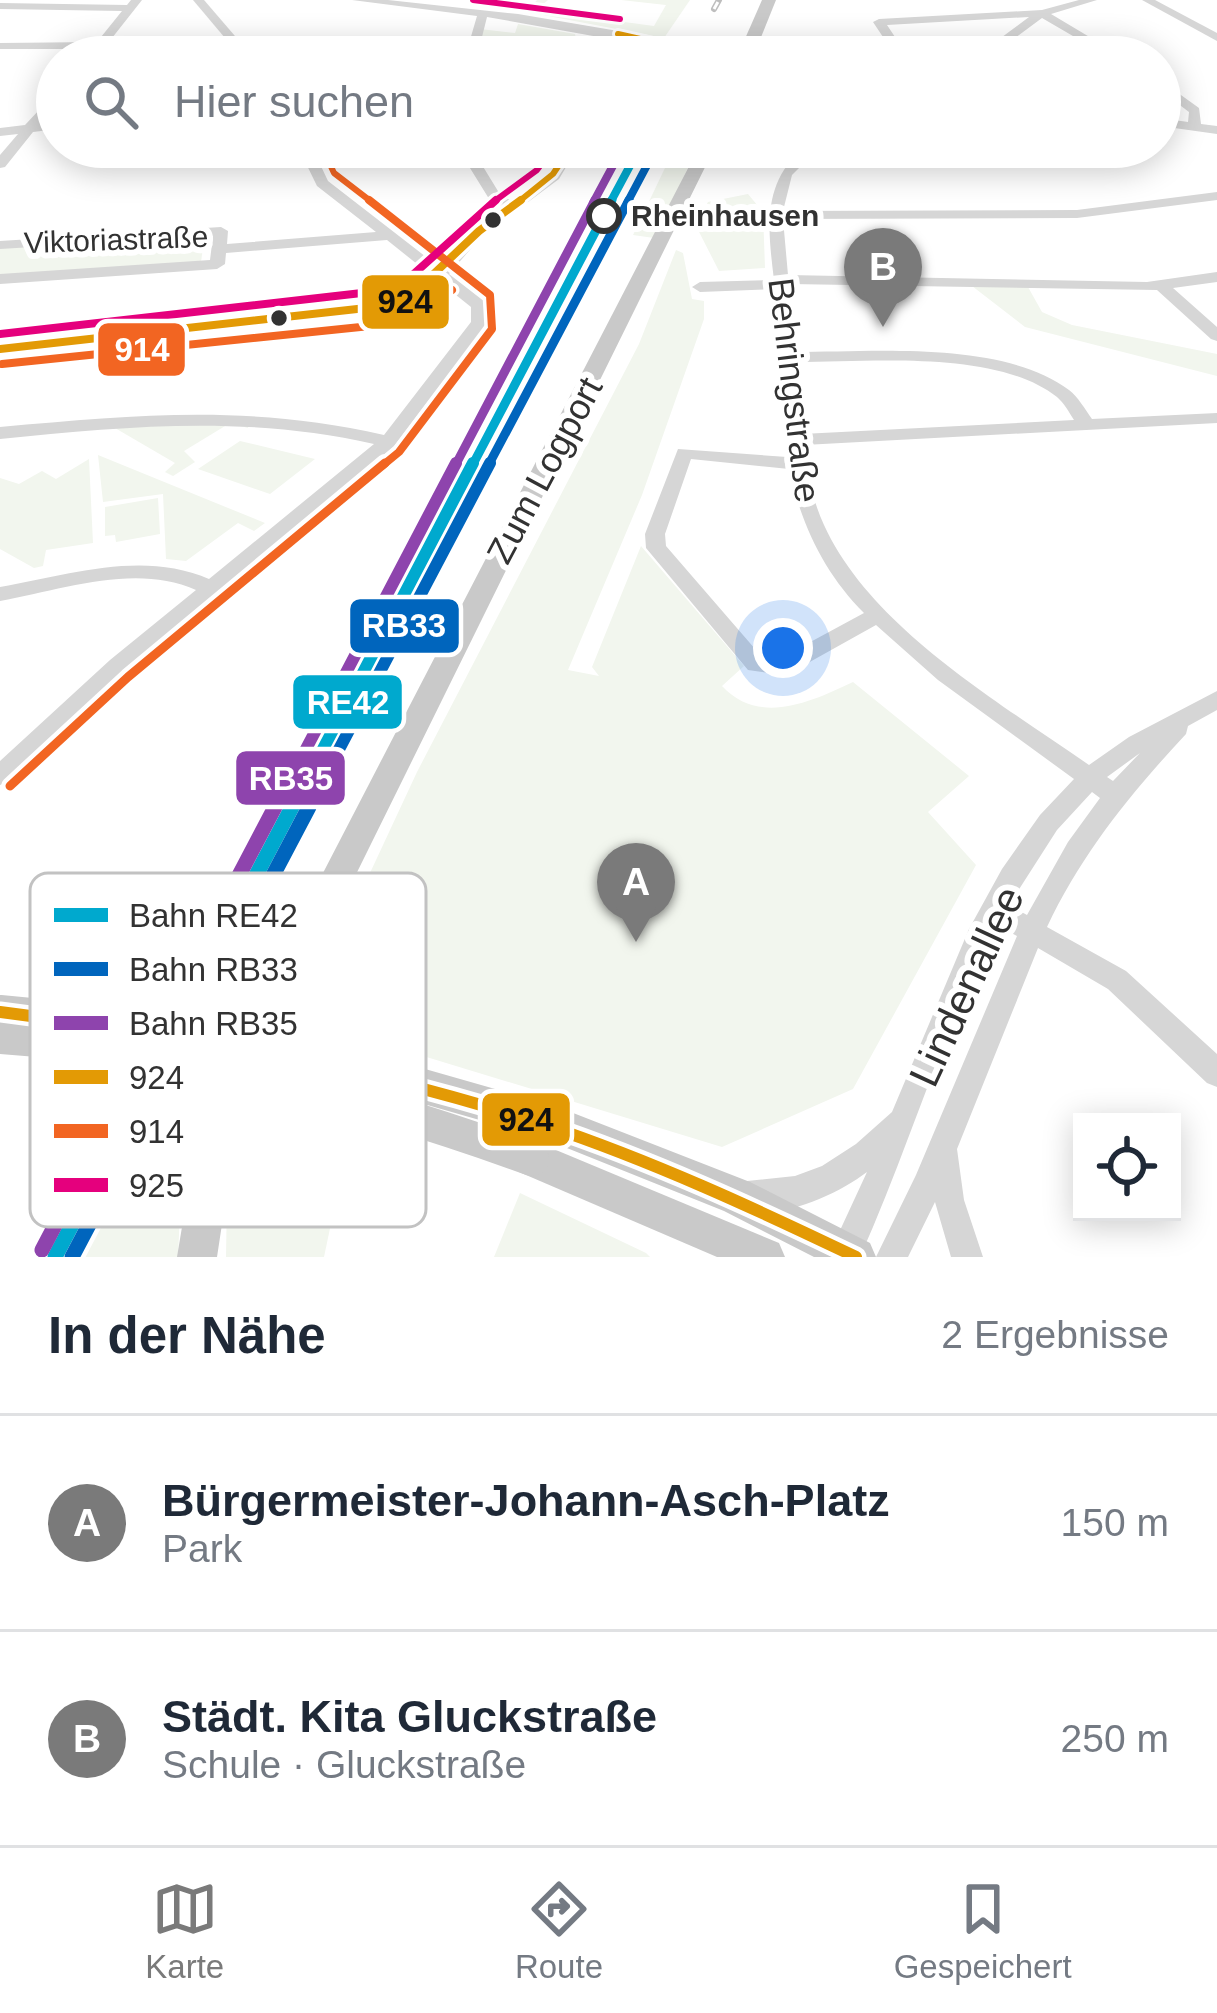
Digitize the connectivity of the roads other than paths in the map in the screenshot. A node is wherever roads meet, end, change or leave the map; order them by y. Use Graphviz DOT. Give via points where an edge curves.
graph roads {
  1 [pos="198,0"];
  2 [pos="357,0"];
  3 [pos="769,0"];
  4 [pos="1093,0"];
  5 [pos="1147,0"];
  6 [pos="134,4"];
  7 [pos="0,6"];
  8 [pos="483,13"];
  9 [pos="1042,14"];
  10 [pos="618,34"];
  11 [pos="107,36"];
  12 [pos="229,36"];
  13 [pos="477,36"];
  14 [pos="627,36"];
  15 [pos="754,36"];
  16 [pos="888,36"];
  17 [pos="1011,36"];
  18 [pos="1080,36"];
  19 [pos="1217,38"];
  20 [pos="0,46"];
  21 [pos="36,46"];
  22 [pos="1181,100"];
  23 [pos="36,121"];
  24 [pos="1181,125"];
  25 [pos="1194,127"];
  26 [pos="36,128"];
  27 [pos="30,129"];
  28 [pos="1217,130"];
  29 [pos="0,132"];
  30 [pos="0,164"];
  31 [pos="315,168"];
  32 [pos="477,168"];
  33 [pos="561,168"];
  34 [pos="696,168"];
  35 [pos="788,168"];
  36 [pos="1209,198"];
  37 [pos="515,207"];
  38 [pos="1217,210"];
  39 [pos="775,215"];
  40 [pos="386,236"];
  41 [pos="0,245"];
  42 [pos="219,249"];
  43 [pos="444,277"];
  44 [pos="1217,277"];
  45 [pos="0,279"];
  46 [pos="781,281"];
  47 [pos="1162,286"];
  48 [pos="700,287"];
  49 [pos="1217,336"];
  50 [pos="0,349"];
  51 [pos="790,357"];
  52 [pos="1217,418"];
  53 [pos="1084,421"];
  54 [pos="0,434"];
  55 [pos="797,440"];
  56 [pos="388,442"];
  57 [pos="799,464"];
  58 [pos="212,590"];
  59 [pos="0,595"];
  60 [pos="877,615"];
  61 [pos="1206,706"];
  62 [pos="0,775"];
  63 [pos="1090,778"];
  64 [pos="1114,796"];
  65 [pos="339,873"];
  66 [pos="994,910"];
  67 [pos="1029,930"];
  68 [pos="0,1012"];
  69 [pos="30,1015"];
  70 [pos="0,1037"];
  71 [pos="30,1040"];
  72 [pos="1217,1073"];
  73 [pos="426,1086"];
  74 [pos="907,1117"];
  75 [pos="426,1124"];
  76 [pos="944,1151"];
  77 [pos="736,1196"];
  78 [pos="687,1220"];
  79 [pos="202,1227"];
  80 [pos="849,1255"];
  81 [pos="197,1257"];
  82 [pos="715,1257"];
  83 [pos="765,1257"];
  84 [pos="892,1257"];
  85 [pos="967,1257"];
  1 -- 12 [label="street"];
  2 -- 8 [label="street"];
  3 -- 15 [label="main road"];
  4 -- 9 [label="street"];
  5 -- 19 [label="street"];
  6 -- 7 [label="street"];
  6 -- 11 [label="street"];
  8 -- 10 [label="street"];
  8 -- 13 [label="street"];
  9 -- 16 [label="street" via="879,22"];
  9 -- 17 [label="street"];
  9 -- 18 [label="street"];
  10 -- 14 [label="street"];
  20 -- 21 [label="street"];
  22 -- 25 [label="street" via="1195,111"];
  23 -- 27 [label="street"];
  24 -- 25 [label="street"];
  25 -- 28 [label="street"];
  26 -- 27 [label="street"];
  27 -- 29 [label="street"];
  27 -- 30 [label="street"];
  31 -- 40 [label="street"];
  32 -- 37 [label="street" via="496,199"];
  33 -- 37 [label="street"];
  34 -- 65 [label="main road, Zum Logport"];
  35 -- 39 [label="street, Behringstraße"];
  36 -- 38 [label="street"];
  36 -- 39 [label="street" via="1077,214"];
  37 -- 43 [label="street" via="473,236"];
  39 -- 46 [label="street, Behringstraße"];
  40 -- 42 [label="street, Viktoriastraße"];
  40 -- 43 [label="street"];
  41 -- 42 [label="street, Viktoriastraße" via="221,231"];
  42 -- 45 [label="street, Viktoriastraße" via="218,264"];
  43 -- 50 [label="street" via="378,310"];
  43 -- 56 [label="street" via="479,305 479,322"];
  44 -- 47 [label="street"];
  46 -- 47 [label="street"];
  46 -- 48 [label="street"];
  46 -- 51 [label="street, Behringstraße"];
  47 -- 49 [label="street"];
  51 -- 53 [label="street" via="1006,364 1069,397"];
  51 -- 55 [label="street, Behringstraße"];
  52 -- 53 [label="street"];
  53 -- 55 [label="street"];
  54 -- 56 [label="street" via="246,415"];
  55 -- 57 [label="street, Behringstraße"];
  56 -- 58 [label="street"];
  57 -- 60 [label="street, Behringstraße" via="819,538"];
  57 -- 60 [label="street" via="684,453 656,548 761,666 782,667"];
  58 -- 59 [label="street" via="156,570"];
  58 -- 62 [label="street"];
  60 -- 63 [label="street, Behringstraße"];
  61 -- 63 [label="street, Lindenallee"];
  61 -- 64 [label="street, Lindenallee"];
  63 -- 64 [label="street, Behringstraße"];
  63 -- 66 [label="street, Lindenallee" via="1046,828"];
  64 -- 67 [label="street, Lindenallee" via="1061,868"];
  66 -- 67 [label="street"];
  66 -- 74 [label="street, Lindenallee"];
  67 -- 72 [label="street" via="1117,980"];
  67 -- 76 [label="street, Lindenallee"];
  68 -- 69 [label="main road, bridge"];
  70 -- 71 [label="main road, bridge"];
  73 -- 77 [label="main road, bridge" via="545,1120"];
  74 -- 77 [label="street" via="825,1184"];
  74 -- 80 [label="street, Lindenallee"];
  75 -- 78 [label="main road, bridge"];
  76 -- 84 [label="street, Lindenallee"];
  76 -- 85 [label="street"];
  77 -- 80 [label="main road"];
  78 -- 82 [label="main road"];
  78 -- 83 [label="main road"];
  79 -- 81 [label="main road, Zum Logport"];
}
